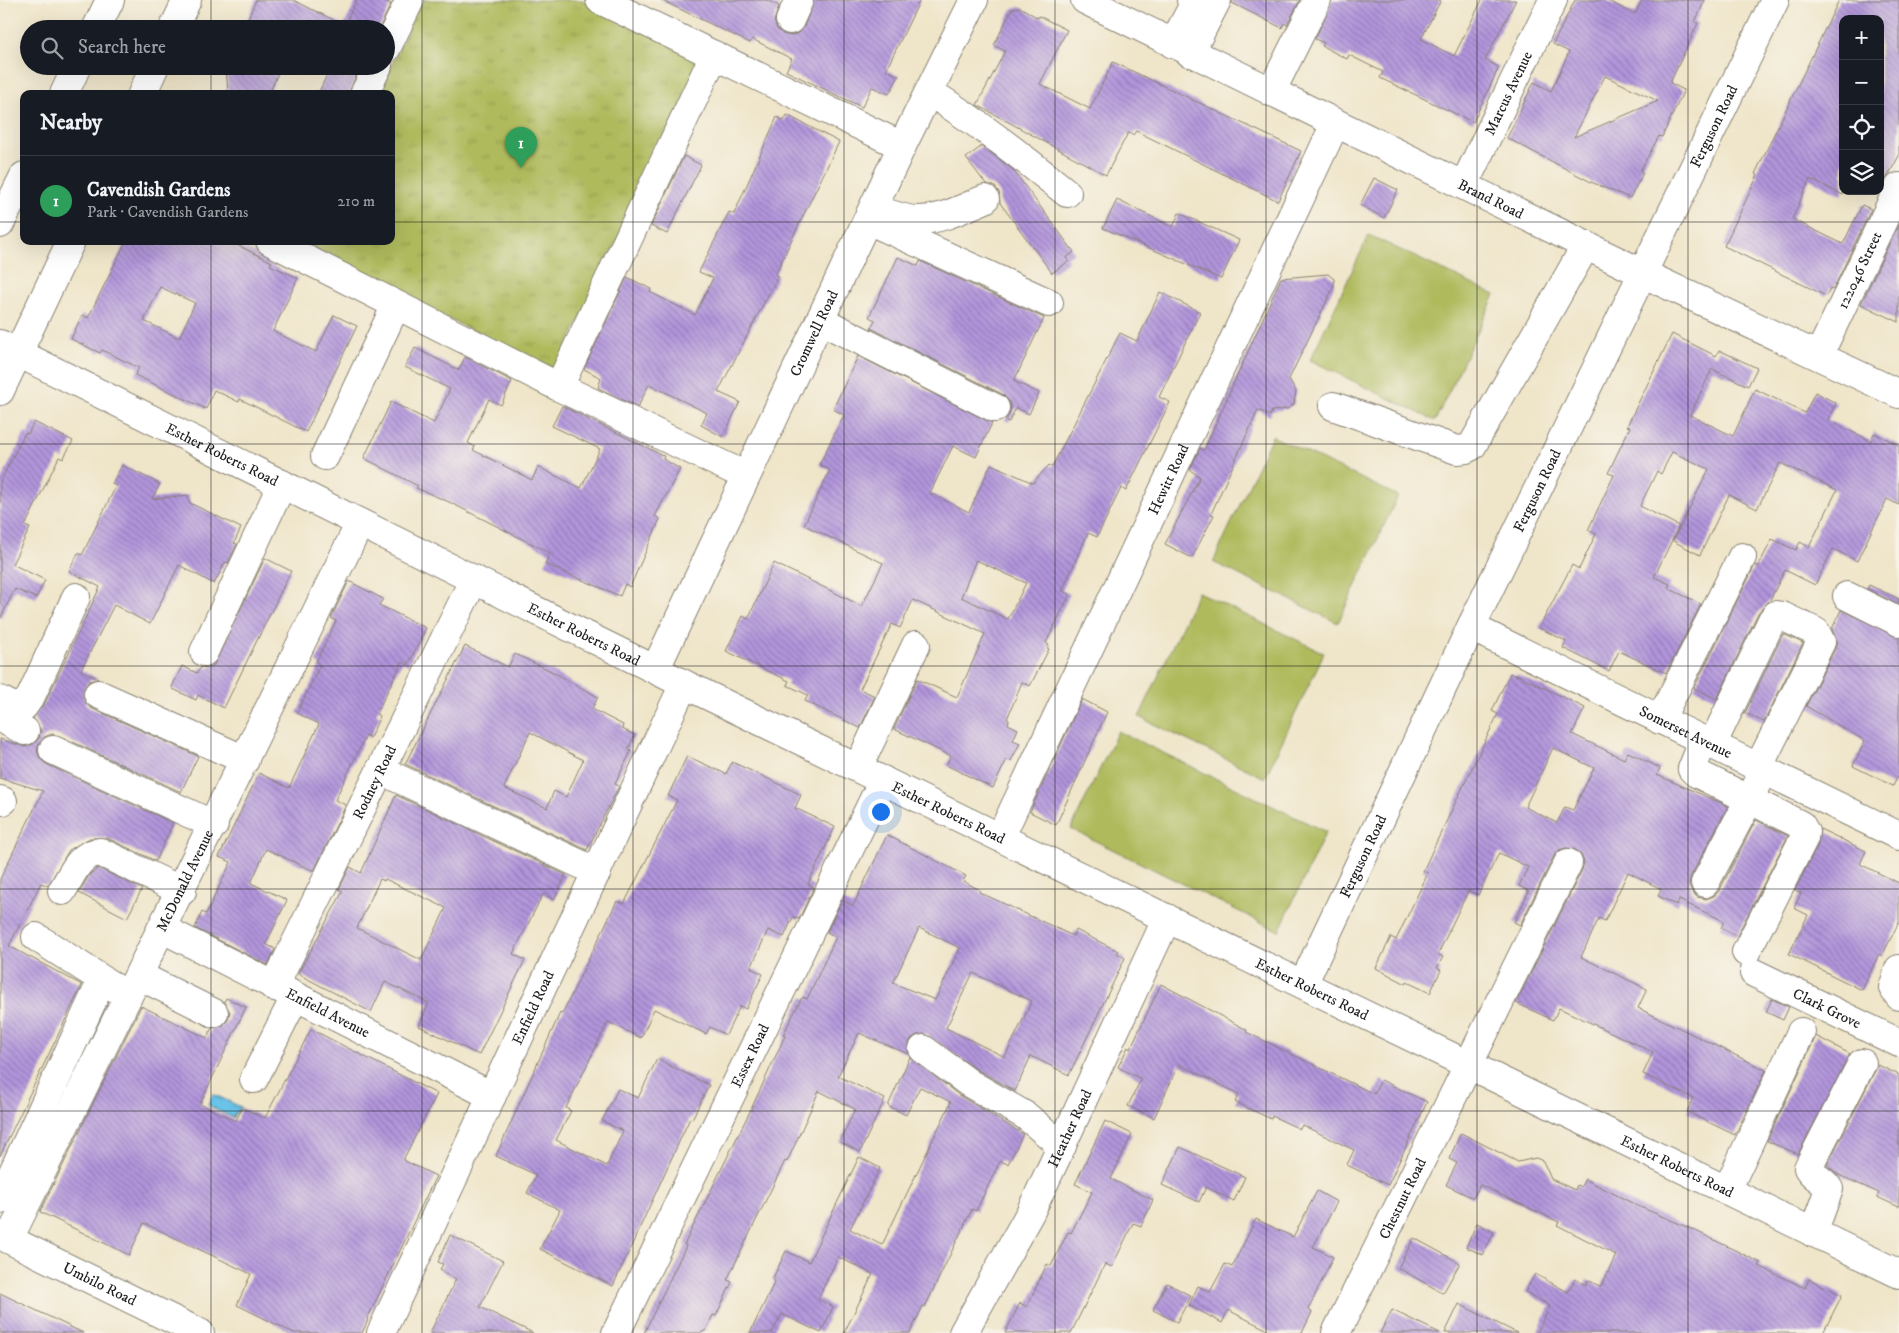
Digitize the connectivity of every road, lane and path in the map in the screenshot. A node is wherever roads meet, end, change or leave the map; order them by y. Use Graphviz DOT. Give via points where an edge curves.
graph roads {
  1 [pos="110,0"];
  2 [pos="187,0"];
  3 [pos="410,0"];
  4 [pos="600,0"];
  5 [pos="974,0"];
  6 [pos="1085,0"];
  7 [pos="1191,0"];
  8 [pos="1217,0"];
  9 [pos="1317,0"];
  10 [pos="1553,0"];
  11 [pos="1775,0"];
  12 [pos="100,20"];
  13 [pos="177,20"];
  14 [pos="395,30"];
  15 [pos="1182,48"];
  16 [pos="714,55"];
  17 [pos="73,75"];
  18 [pos="151,75"];
  19 [pos="374,75"];
  20 [pos="66,90"];
  21 [pos="144,90"];
  22 [pos="366,90"];
  23 [pos="929,92"];
  24 [pos="1271,92"];
  25 [pos="1335,124"];
  26 [pos="902,146"];
  27 [pos="20,184"];
  28 [pos="1464,186"];
  29 [pos="1899,187"];
  30 [pos="1067,193"];
  31 [pos="986,199"];
  32 [pos="870,215"];
  33 [pos="0,224"];
  34 [pos="69,245"];
  35 [pos="286,245"];
  36 [pos="1586,245"];
  37 [pos="1644,274"];
  38 [pos="1049,303"];
  39 [pos="396,304"];
  40 [pos="820,320"];
  41 [pos="9,349"];
  42 [pos="1819,354"];
  43 [pos="559,387"];
  44 [pos="0,391"];
  45 [pos="1899,394"];
  46 [pos="1334,406"];
  47 [pos="994,408"];
  48 [pos="325,456"];
  49 [pos="746,476"];
  50 [pos="282,484"];
  51 [pos="360,523"];
  52 [pos="1742,557"];
  53 [pos="474,579"];
  54 [pos="1847,596"];
  55 [pos="76,597"];
  56 [pos="1899,622"];
  57 [pos="1471,627"];
  58 [pos="916,645"];
  59 [pos="204,652"];
  60 [pos="656,668"];
  61 [pos="684,684"];
  62 [pos="98,694"];
  63 [pos="0,700"];
  64 [pos="0,718"];
  65 [pos="1660,720"];
  66 [pos="25,730"];
  67 [pos="1707,743"];
  68 [pos="53,750"];
  69 [pos="245,760"];
  70 [pos="858,768"];
  71 [pos="1761,769"];
  72 [pos="380,770"];
  73 [pos="883,780"];
  74 [pos="1750,799"];
  75 [pos="214,825"];
  76 [pos="1897,829"];
  77 [pos="1001,836"];
  78 [pos="1568,863"];
  79 [pos="597,872"];
  80 [pos="1705,883"];
  81 [pos="62,891"];
  82 [pos="182,891"];
  83 [pos="1167,918"];
  84 [pos="163,929"];
  85 [pos="36,937"];
  86 [pos="1899,969"];
  87 [pos="102,980"];
  88 [pos="1304,984"];
  89 [pos="135,987"];
  90 [pos="284,992"];
  91 [pos="1899,996"];
  92 [pos="214,1012"];
  93 [pos="1801,1032"];
  94 [pos="1899,1044"];
  95 [pos="924,1049"];
  96 [pos="1862,1062"];
  97 [pos="1469,1065"];
  98 [pos="254,1079"];
  99 [pos="492,1096"];
  100 [pos="1062,1146"];
  101 [pos="1726,1190"];
  102 [pos="0,1200"];
  103 [pos="1813,1233"];
  104 [pos="5,1237"];
  105 [pos="1899,1274"];
  106 [pos="200,1333"];
  107 [pos="381,1333"];
  108 [pos="616,1333"];
  109 [pos="963,1333"];
  110 [pos="1336,1333"];
  1 -- 12 [label="street"];
  2 -- 13 [label="street"];
  3 -- 14 [label="street"];
  4 -- 16 [label="street"];
  5 -- 23 [label="street, Cromwell Road"];
  6 -- 15 [label="street, Brand Road"];
  7 -- 15 [label="street" via="1193,6"];
  8 -- 15 [label="street"];
  9 -- 24 [label="street"];
  10 -- 28 [label="street, Marcus Avenue"];
  11 -- 37 [label="street, Ferguson Road"];
  15 -- 24 [label="street, Brand Road"];
  16 -- 26 [label="street"];
  16 -- 43 [label="street"];
  17 -- 20 [label="street"];
  18 -- 21 [label="street"];
  19 -- 22 [label="street"];
  23 -- 26 [label="street, Cromwell Road"];
  23 -- 30 [label="street" via="988,130"];
  24 -- 25 [label="street, Brand Road"];
  25 -- 28 [label="street, Brand Road"];
  25 -- 77 [label="street, Hewitt Road"];
  26 -- 32 [label="street, Cromwell Road"];
  27 -- 33 [label="street"];
  28 -- 36 [label="street, Brand Road"];
  29 -- 42 [label="street, 122046 Street"];
  31 -- 32 [label="street" via="929,219"];
  32 -- 38 [label="street"];
  32 -- 40 [label="street, Cromwell Road"];
  34 -- 41 [label="street"];
  35 -- 39 [label="street"];
  36 -- 37 [label="street, Brand Road"];
  36 -- 46 [label="street" via="1472,446 1466,450 1457,450"];
  37 -- 42 [label="street, Brand Road"];
  37 -- 57 [label="street, Ferguson Road"];
  39 -- 43 [label="street"];
  39 -- 48 [label="street"];
  40 -- 47 [label="street"];
  40 -- 49 [label="street, Cromwell Road"];
  41 -- 44 [label="street"];
  41 -- 50 [label="street, Esther Roberts Road"];
  42 -- 45 [label="street, Brand Road"];
  43 -- 49 [label="street"];
  49 -- 60 [label="street, Cromwell Road"];
  50 -- 51 [label="street, Esther Roberts Road"];
  50 -- 59 [label="street"];
  51 -- 53 [label="street, Esther Roberts Road"];
  51 -- 69 [label="street, McDonald Avenue"];
  52 -- 65 [label="street"];
  53 -- 60 [label="street, Esther Roberts Road"];
  53 -- 72 [label="street, Rodney Road"];
  54 -- 56 [label="street"];
  55 -- 63 [label="street" via="28,701 24,706 12,706"];
  57 -- 65 [label="street, Somerset Avenue"];
  57 -- 88 [label="street, Ferguson Road"];
  58 -- 70 [label="street"];
  60 -- 61 [label="street, Esther Roberts Road"];
  61 -- 70 [label="street, Esther Roberts Road"];
  61 -- 79 [label="street, Enfield Road"];
  62 -- 69 [label="street"];
  64 -- 66 [label="street"];
  65 -- 67 [label="street, Somerset Avenue"];
  67 -- 71 [label="street, Somerset Avenue"];
  67 -- 71 [label="street" via="1772,620 1782,616 1816,632 1821,642"];
  67 -- 74 [label="street" via="1692,769"];
  68 -- 75 [label="street"];
  69 -- 75 [label="street, McDonald Avenue"];
  70 -- 73 [label="street, Esther Roberts Road"];
  71 -- 74 [label="street"];
  71 -- 76 [label="street, Somerset Avenue"];
  72 -- 79 [label="street"];
  72 -- 90 [label="street, Rodney Road"];
  73 -- 77 [label="street, Esther Roberts Road"];
  73 -- 108 [label="street, Essex Road"];
  74 -- 80 [label="street"];
  74 -- 94 [label="street, Clark Grove" via="1801,825 1805,832 1750,962"];
  75 -- 82 [label="street, McDonald Avenue"];
  77 -- 83 [label="street, Esther Roberts Road"];
  78 -- 97 [label="street, Chestnut Road"];
  79 -- 99 [label="street, Enfield Road"];
  81 -- 82 [label="street" via="81,859 89,853 100,852"];
  82 -- 84 [label="street, McDonald Avenue"];
  83 -- 88 [label="street, Esther Roberts Road"];
  83 -- 100 [label="street, Heather Road"];
  84 -- 89 [label="street, McDonald Avenue"];
  84 -- 90 [label="street, Enfield Avenue"];
  85 -- 87 [label="street"];
  86 -- 91 [label="street" via="1893,988"];
  87 -- 89 [label="street"];
  87 -- 102 [label="street"];
  88 -- 97 [label="street, Esther Roberts Road"];
  89 -- 92 [label="street"];
  89 -- 104 [label="street, McDonald Avenue"];
  90 -- 98 [label="street, Rodney Road"];
  90 -- 99 [label="street, Enfield Avenue"];
  93 -- 101 [label="street"];
  95 -- 100 [label="street" via="969,1083 1026,1116"];
  96 -- 103 [label="street" via="1808,1168 1829,1189"];
  97 -- 101 [label="street, Esther Roberts Road"];
  97 -- 110 [label="street, Chestnut Road"];
  99 -- 107 [label="street, Enfield Road"];
  100 -- 109 [label="street, Heather Road" via="1030,1213"];
  101 -- 103 [label="street, Esther Roberts Road"];
  103 -- 105 [label="street, Esther Roberts Road"];
  104 -- 106 [label="street, Umbilo Road"];
}
